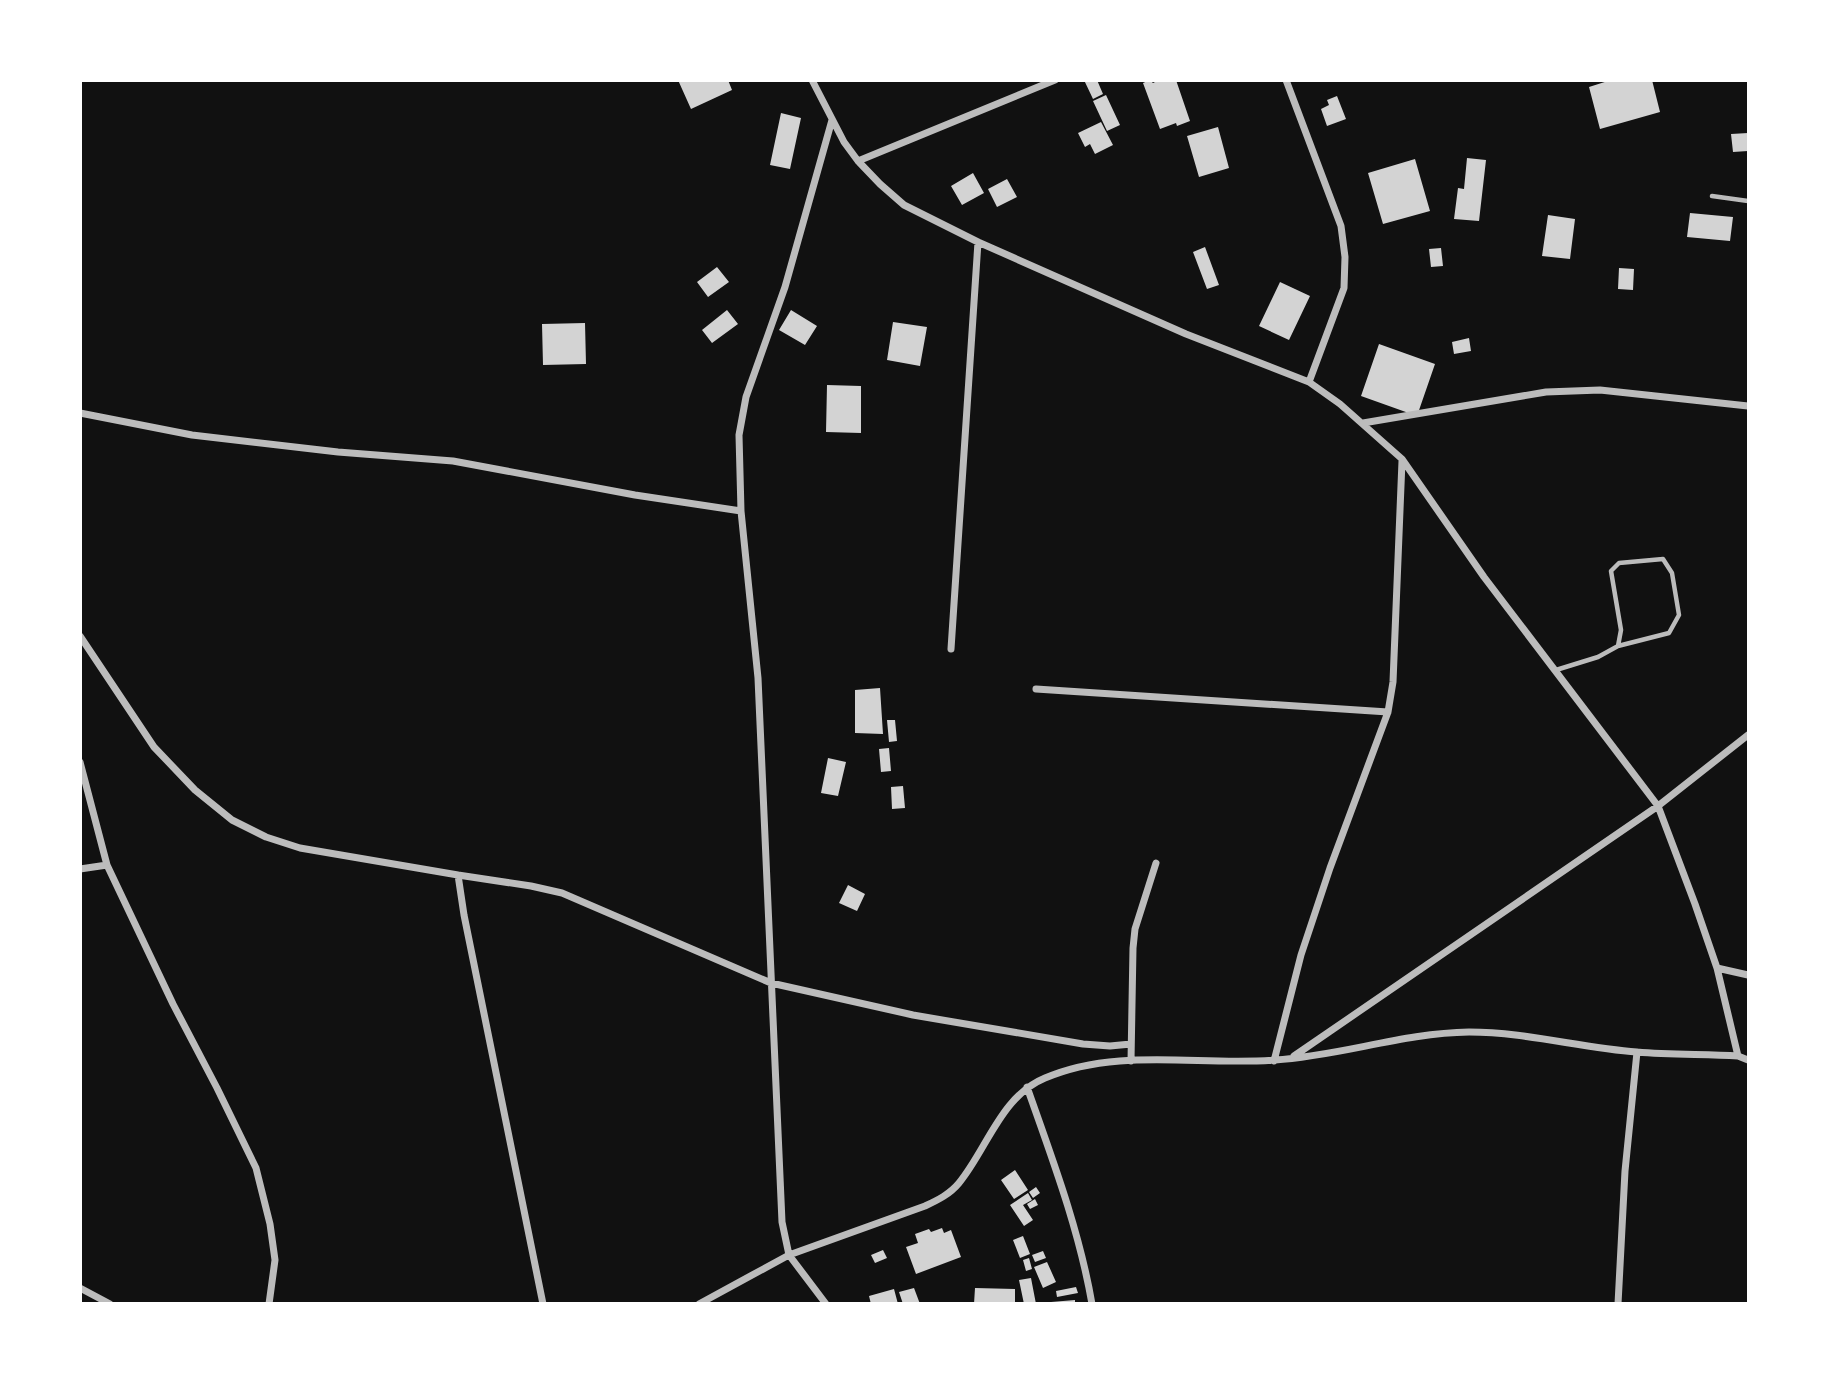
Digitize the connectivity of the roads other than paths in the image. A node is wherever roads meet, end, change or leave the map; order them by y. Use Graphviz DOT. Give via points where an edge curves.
graph roads {
  1 [pos="812,80"];
  2 [pos="1055,80"];
  3 [pos="1286,80"];
  4 [pos="832,120"];
  5 [pos="858,161"];
  6 [pos="1712,196"];
  7 [pos="1748,201"];
  8 [pos="978,242"];
  9 [pos="1309,382"];
  10 [pos="1748,406"];
  11 [pos="80,413"];
  12 [pos="1363,423"];
  13 [pos="1402,459"];
  14 [pos="741,511"];
  15 [pos="80,636"];
  16 [pos="1618,646"];
  17 [pos="951,649"];
  18 [pos="1555,670"];
  19 [pos="1036,689"];
  20 [pos="1388,712"];
  21 [pos="1748,735"];
  22 [pos="80,762"];
  23 [pos="1658,806"];
  24 [pos="1156,863"];
  25 [pos="107,865"];
  26 [pos="80,869"];
  27 [pos="458,875"];
  28 [pos="1717,968"];
  29 [pos="1748,975"];
  30 [pos="771,983"];
  31 [pos="1132,1044"];
  32 [pos="1637,1052"];
  33 [pos="1738,1056"];
  34 [pos="1290,1059"];
  35 [pos="1274,1060"];
  36 [pos="1748,1060"];
  37 [pos="1131,1061"];
  38 [pos="1027,1087"];
  39 [pos="789,1255"];
  40 [pos="80,1288"];
  41 [pos="110,1304"];
  42 [pos="269,1304"];
  43 [pos="543,1304"];
  44 [pos="699,1304"];
  45 [pos="826,1304"];
  46 [pos="1092,1304"];
  47 [pos="1618,1304"];
  1 -- 4 [label="street"];
  2 -- 5 [label="street"];
  3 -- 9 [label="street" via="1340,226 1345,257 1343,288"];
  4 -- 5 [label="street"];
  4 -- 14 [label="street" via="785,288 746,397 739,435"];
  5 -- 8 [label="street" via="904,205"];
  6 -- 7 [label="lane"];
  8 -- 9 [label="street" via="1186,334"];
  8 -- 17 [label="street"];
  9 -- 12 [label="street"];
  10 -- 12 [label="street" via="1600,390 1546,392"];
  11 -- 14 [label="street" via="192,435 453,461"];
  12 -- 13 [label="street"];
  13 -- 18 [label="street"];
  13 -- 20 [label="street"];
  14 -- 30 [label="street" via="758,678"];
  15 -- 27 [label="street" via="154,747 232,820 300,849"];
  16 -- 16 [label="lane" via="1621,630 1611,571 1619,563 1663,559 1672,573 1679,615 1669,633"];
  16 -- 18 [label="lane"];
  18 -- 23 [label="street"];
  19 -- 20 [label="street"];
  20 -- 35 [label="street" via="1305,943"];
  21 -- 23 [label="street"];
  22 -- 25 [label="street"];
  23 -- 28 [label="street"];
  23 -- 34 [label="street"];
  24 -- 31 [label="street" via="1135,929"];
  25 -- 26 [label="street"];
  25 -- 42 [label="street" via="256,1168 275,1260"];
  27 -- 30 [label="street" via="562,893"];
  27 -- 43 [label="street"];
  28 -- 29 [label="street"];
  28 -- 33 [label="street"];
  30 -- 31 [label="street" via="913,1015 1070,1042"];
  30 -- 39 [label="street" via="782,1222"];
  31 -- 37 [label="street"];
  32 -- 33 [label="street"];
  32 -- 34 [label="street" via="1468,1032"];
  32 -- 47 [label="street"];
  33 -- 36 [label="street"];
  34 -- 35 [label="street"];
  35 -- 37 [label="street"];
  37 -- 38 [label="street" via="1086,1064"];
  38 -- 39 [label="street" via="958,1184 943,1198"];
  38 -- 46 [label="street" via="1068,1206"];
  39 -- 44 [label="street"];
  39 -- 45 [label="street"];
  40 -- 41 [label="street"];
}
